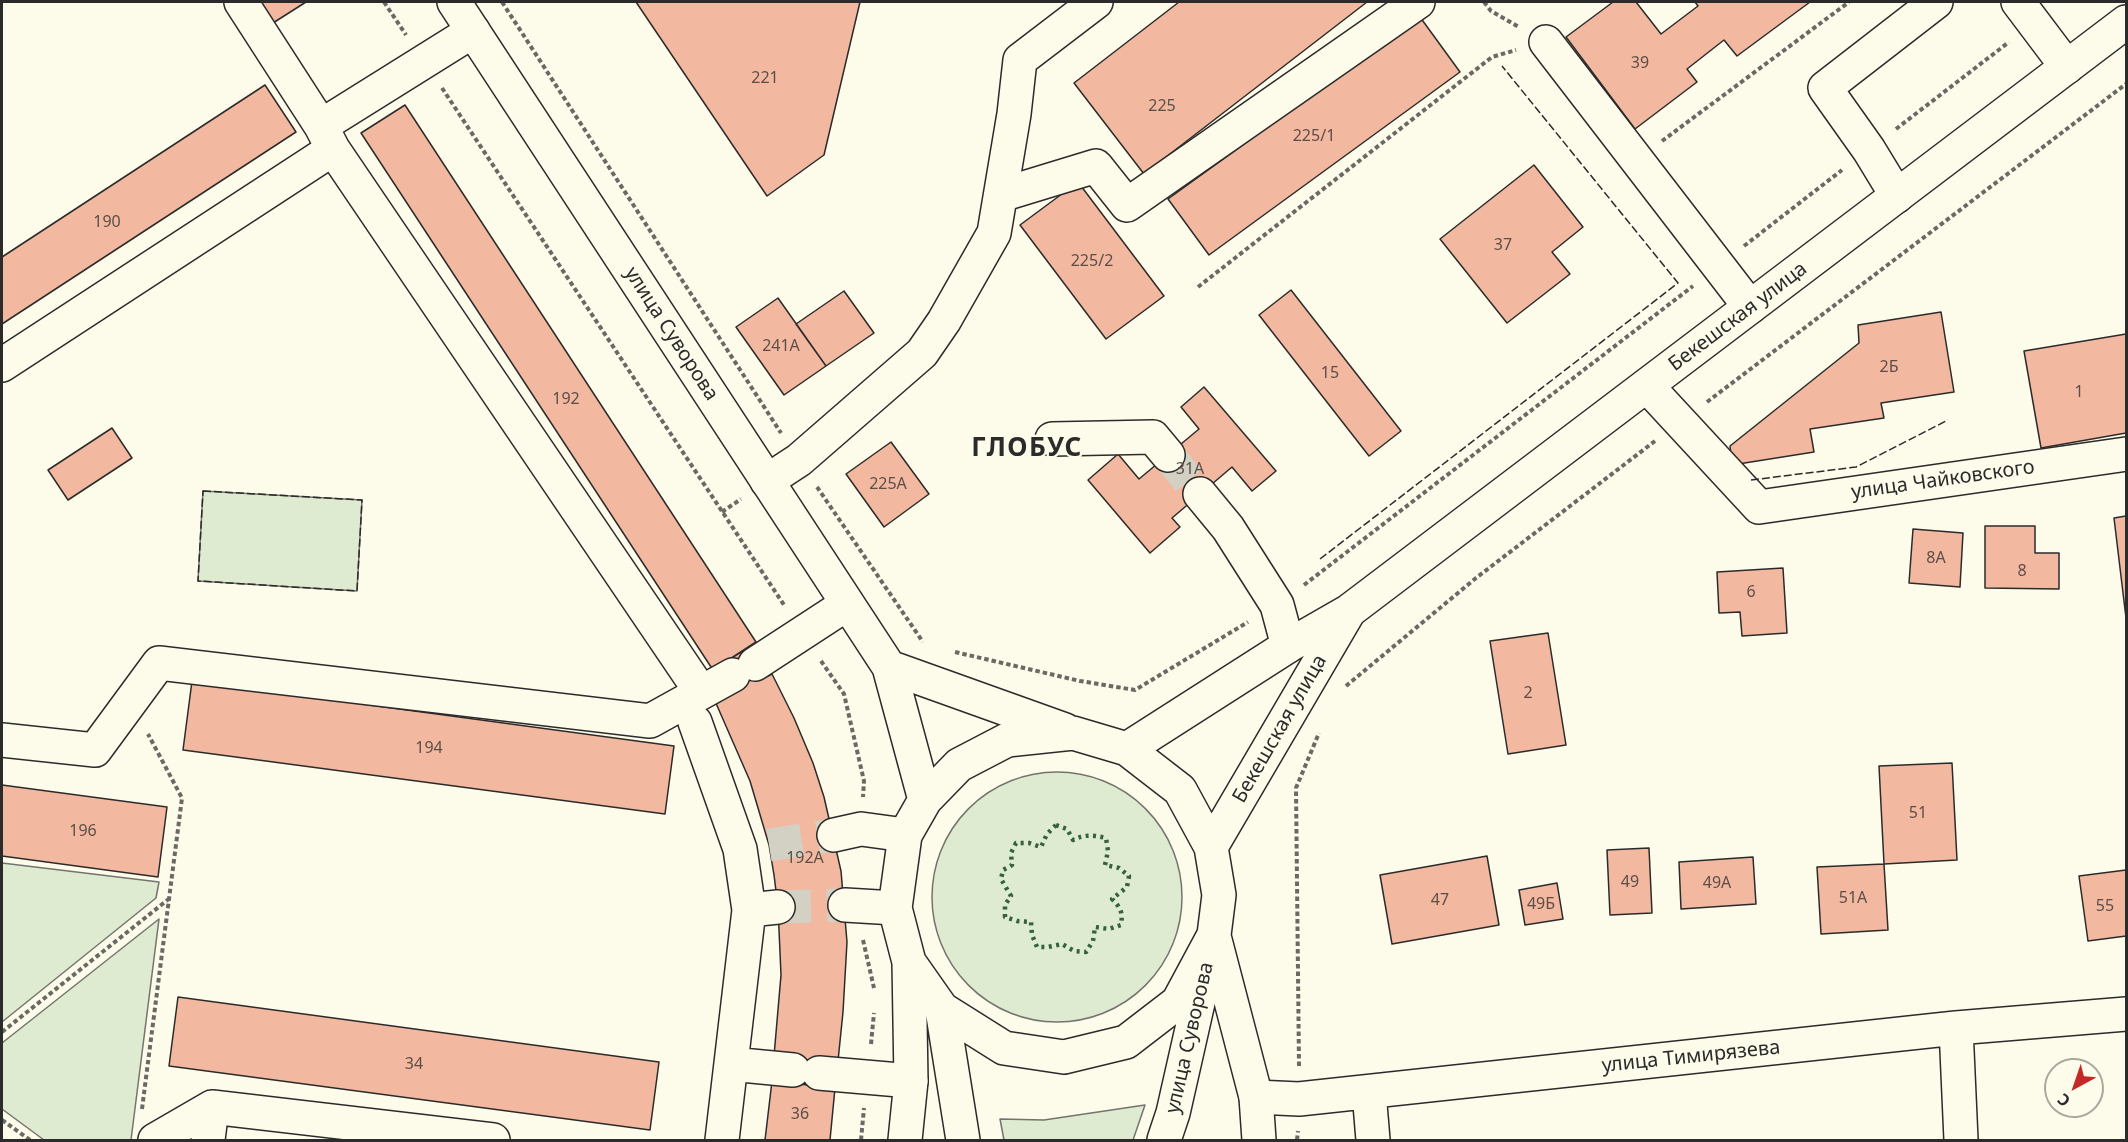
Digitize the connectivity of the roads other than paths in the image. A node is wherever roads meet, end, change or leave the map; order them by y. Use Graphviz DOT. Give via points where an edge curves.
graph roads {
  1 [pos="241,2"];
  2 [pos="454,2"];
  3 [pos="1096,2"];
  4 [pos="1418,2"];
  5 [pos="1936,2"];
  6 [pos="2018,2"];
  7 [pos="2127,22"];
  8 [pos="473,31"];
  9 [pos="1546,42"];
  10 [pos="2067,67"];
  11 [pos="327,138"];
  12 [pos="1001,195"];
  13 [pos="1897,195"];
  14 [pos="1750,308"];
  15 [pos="2,365"];
  16 [pos="1647,386"];
  17 [pos="1052,439"];
  18 [pos="2127,454"];
  19 [pos="1168,455"];
  20 [pos="767,481"];
  21 [pos="1200,494"];
  22 [pos="847,604"];
  23 [pos="1349,611"];
  24 [pos="1288,646"];
  25 [pos="889,667"];
  26 [pos="698,707"];
  27 [pos="1073,733"];
  28 [pos="2,740"];
  29 [pos="1127,749"];
  30 [pos="925,800"];
  31 [pos="847,832"];
  32 [pos="905,835"];
  33 [pos="1211,847"];
  34 [pos="853,905"];
  35 [pos="895,908"];
  36 [pos="1214,935"];
  37 [pos="909,962"];
  38 [pos="942,1009"];
  39 [pos="2127,1014"];
  40 [pos="1956,1028"];
  41 [pos="731,1064"];
  42 [pos="911,1081"];
  43 [pos="1369,1092"];
  44 [pos="1256,1097"];
  45 [pos="212,1107"];
  46 [pos="148,1129"];
  47 [pos="208,1140"];
  48 [pos="493,1140"];
  49 [pos="723,1140"];
  50 [pos="904,1140"];
  51 [pos="963,1140"];
  52 [pos="1164,1140"];
  53 [pos="1259,1140"];
  54 [pos="1373,1140"];
  55 [pos="1961,1140"];
  1 -- 11 [label="main road"];
  2 -- 8 [label="main road, улица Суворова"];
  3 -- 12 [label="main road" via="1020,60"];
  4 -- 12 [label="main road" via="1127,205 1096,166"];
  5 -- 13 [label="main road" via="1825,88"];
  6 -- 10 [label="main road"];
  7 -- 10 [label="main road, Бекешская улица"];
  8 -- 11 [label="main road" via="424,62"];
  8 -- 20 [label="main road, улица Суворова"];
  9 -- 14 [label="main road"];
  10 -- 13 [label="main road, Бекешская улица"];
  11 -- 15 [label="main road"];
  11 -- 26 [label="main road"];
  12 -- 20 [label="main road" via="994,232 922,353 799,460"];
  13 -- 14 [label="main road, Бекешская улица"];
  14 -- 16 [label="main road, Бекешская улица"];
  16 -- 18 [label="main road, улица Чайковского" via="1759,507"];
  16 -- 23 [label="main road, Бекешская улица"];
  17 -- 19 [label="main road" via="1153,437"];
  20 -- 22 [label="main road, улица Суворова"];
  21 -- 24 [label="main road" via="1228,528 1276,605"];
  22 -- 25 [label="main road, улица Суворова"];
  22 -- 26 [label="main road" via="744,669"];
  23 -- 24 [label="main road, Бекешская улица"];
  23 -- 33 [label="main road, Бекешская улица"];
  24 -- 29 [label="main road, Бекешская улица"];
  25 -- 27 [label="main road"];
  25 -- 30 [label="main road, улица Суворова"];
  26 -- 28 [label="main road" via="650,721 159,663 95,750"];
  26 -- 41 [label="main road" via="754,847 764,908"];
  27 -- 29 [label="main road"];
  27 -- 30 [label="main road" via="1007,740 959,765"];
  29 -- 33 [label="main road, улица Суворова" via="1180,790"];
  30 -- 32 [label="main road"];
  31 -- 32 [label="main road"];
  32 -- 35 [label="main road"];
  33 -- 36 [label="main road, улица Суворова" via="1219,895"];
  34 -- 35 [label="main road"];
  35 -- 37 [label="main road"];
  36 -- 38 [label="main road" via="1178,1002 1126,1042 1064,1057 1004,1048"];
  36 -- 44 [label="main road"];
  36 -- 52 [label="main road, улица Суворова"];
  37 -- 38 [label="main road"];
  37 -- 42 [label="main road"];
  38 -- 51 [label="main road"];
  39 -- 40 [label="main road, улица Тимирязева"];
  40 -- 43 [label="main road, улица Тимирязева"];
  40 -- 55 [label="main road"];
  41 -- 42 [label="main road"];
  41 -- 49 [label="main road"];
  42 -- 50 [label="main road"];
  43 -- 44 [label="main road, улица Тимирязева" via="1299,1099"];
  43 -- 54 [label="main road"];
  44 -- 53 [label="main road"];
  45 -- 46 [label="main road"];
  45 -- 47 [label="main road"];
  45 -- 48 [label="main road"];
}
